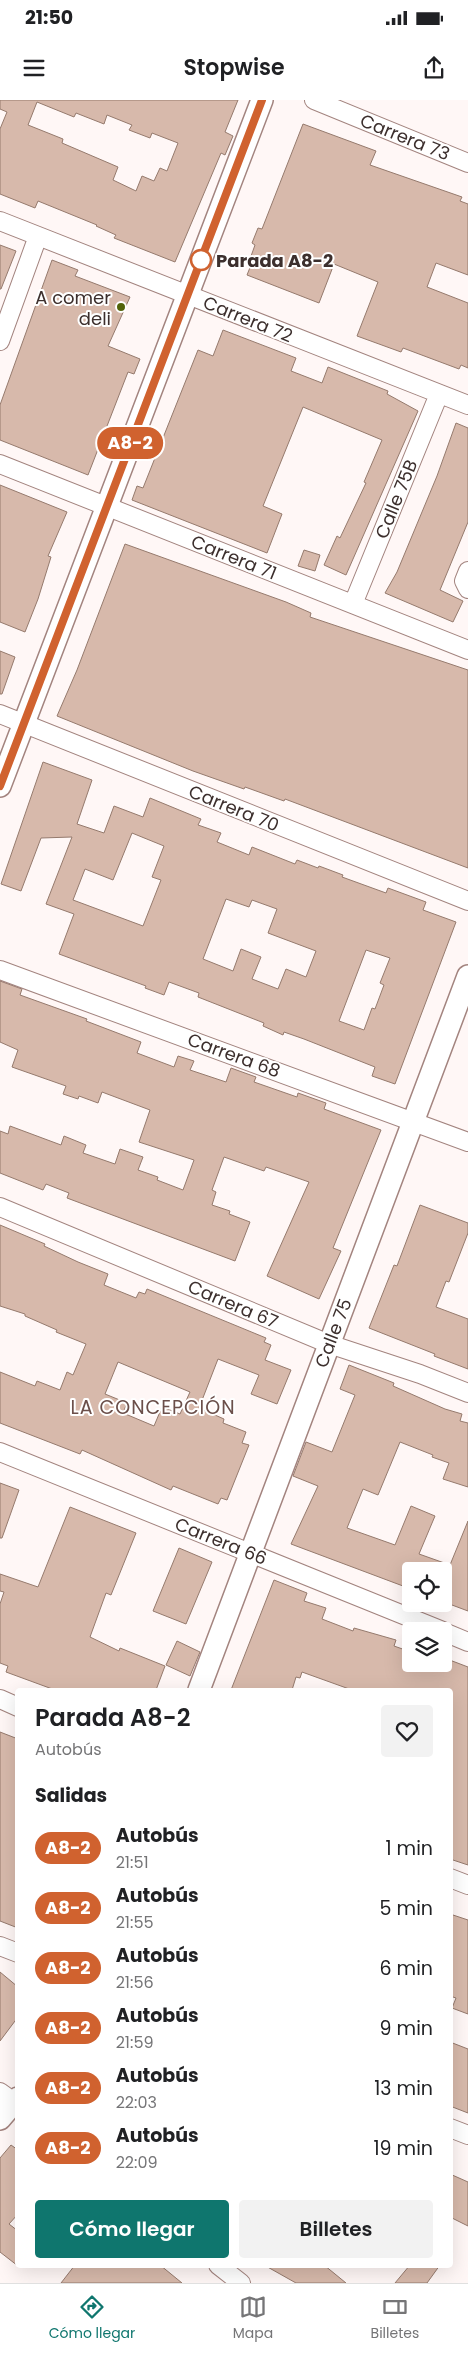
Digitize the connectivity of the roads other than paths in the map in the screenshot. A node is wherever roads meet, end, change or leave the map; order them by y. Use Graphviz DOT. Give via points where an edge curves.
graph roads {
  1 [pos="262,100"];
  2 [pos="314,100"];
  3 [pos="468,163"];
  4 [pos="0,221"];
  5 [pos="38,236"];
  6 [pos="188,295"];
  7 [pos="0,341"];
  8 [pos="439,394"];
  9 [pos="468,405"];
  10 [pos="0,464"];
  11 [pos="106,506"];
  12 [pos="468,571"];
  13 [pos="468,590"];
  14 [pos="353,604"];
  15 [pos="466,645"];
  16 [pos="0,714"];
  17 [pos="24,724"];
  18 [pos="0,786"];
  19 [pos="468,902"];
  20 [pos="0,970"];
  21 [pos="468,976"];
  22 [pos="413,1120"];
  23 [pos="468,1142"];
  24 [pos="0,1207"];
  25 [pos="329,1344"];
  26 [pos="468,1393"];
  27 [pos="0,1452"];
  28 [pos="251,1553"];
  29 [pos="419,1622"];
  30 [pos="452,1636"];
  31 [pos="468,1642"];
  32 [pos="200,1688"];
  33 [pos="0,1700"];
  34 [pos="15,1706"];
  35 [pos="453,1879"];
  36 [pos="468,1885"];
  37 [pos="0,1946"];
  38 [pos="15,1952"];
  39 [pos="12,2099"];
  40 [pos="0,2119"];
  41 [pos="453,2129"];
  42 [pos="468,2135"];
  43 [pos="222,2268"];
  44 [pos="241,2283"];
  1 -- 6 [label="street"];
  2 -- 3 [label="street, Carrera 73"];
  4 -- 5 [label="street, Carrera 72"];
  5 -- 6 [label="street, Carrera 72"];
  5 -- 7 [label="street"];
  6 -- 8 [label="street, Carrera 72"];
  6 -- 11 [label="street"];
  8 -- 9 [label="street, Carrera 72"];
  8 -- 14 [label="street, Calle 75B"];
  10 -- 11 [label="street, Carrera 71"];
  11 -- 14 [label="street, Carrera 71"];
  11 -- 17 [label="street"];
  12 -- 13 [label="street" via="464,581"];
  14 -- 15 [label="street, Carrera 71"];
  16 -- 17 [label="street, Carrera 70"];
  17 -- 18 [label="street"];
  17 -- 19 [label="street, Carrera 70"];
  20 -- 22 [label="street, Carrera 68"];
  21 -- 22 [label="street, Calle 75"];
  22 -- 23 [label="street, Carrera 68"];
  22 -- 25 [label="street, Calle 75"];
  24 -- 25 [label="street, Carrera 67"];
  25 -- 26 [label="street, Carrera 67"];
  25 -- 28 [label="street, Calle 75"];
  27 -- 28 [label="street, Carrera 66"];
  28 -- 29 [label="street, Carrera 66"];
  28 -- 32 [label="street, Calle 75"];
  30 -- 31 [label="street, Carrera 66"];
  33 -- 34 [label="street"];
  35 -- 36 [label="street"];
  37 -- 38 [label="street"];
  39 -- 40 [label="street"];
  41 -- 42 [label="street"];
  43 -- 44 [label="street"];
}
